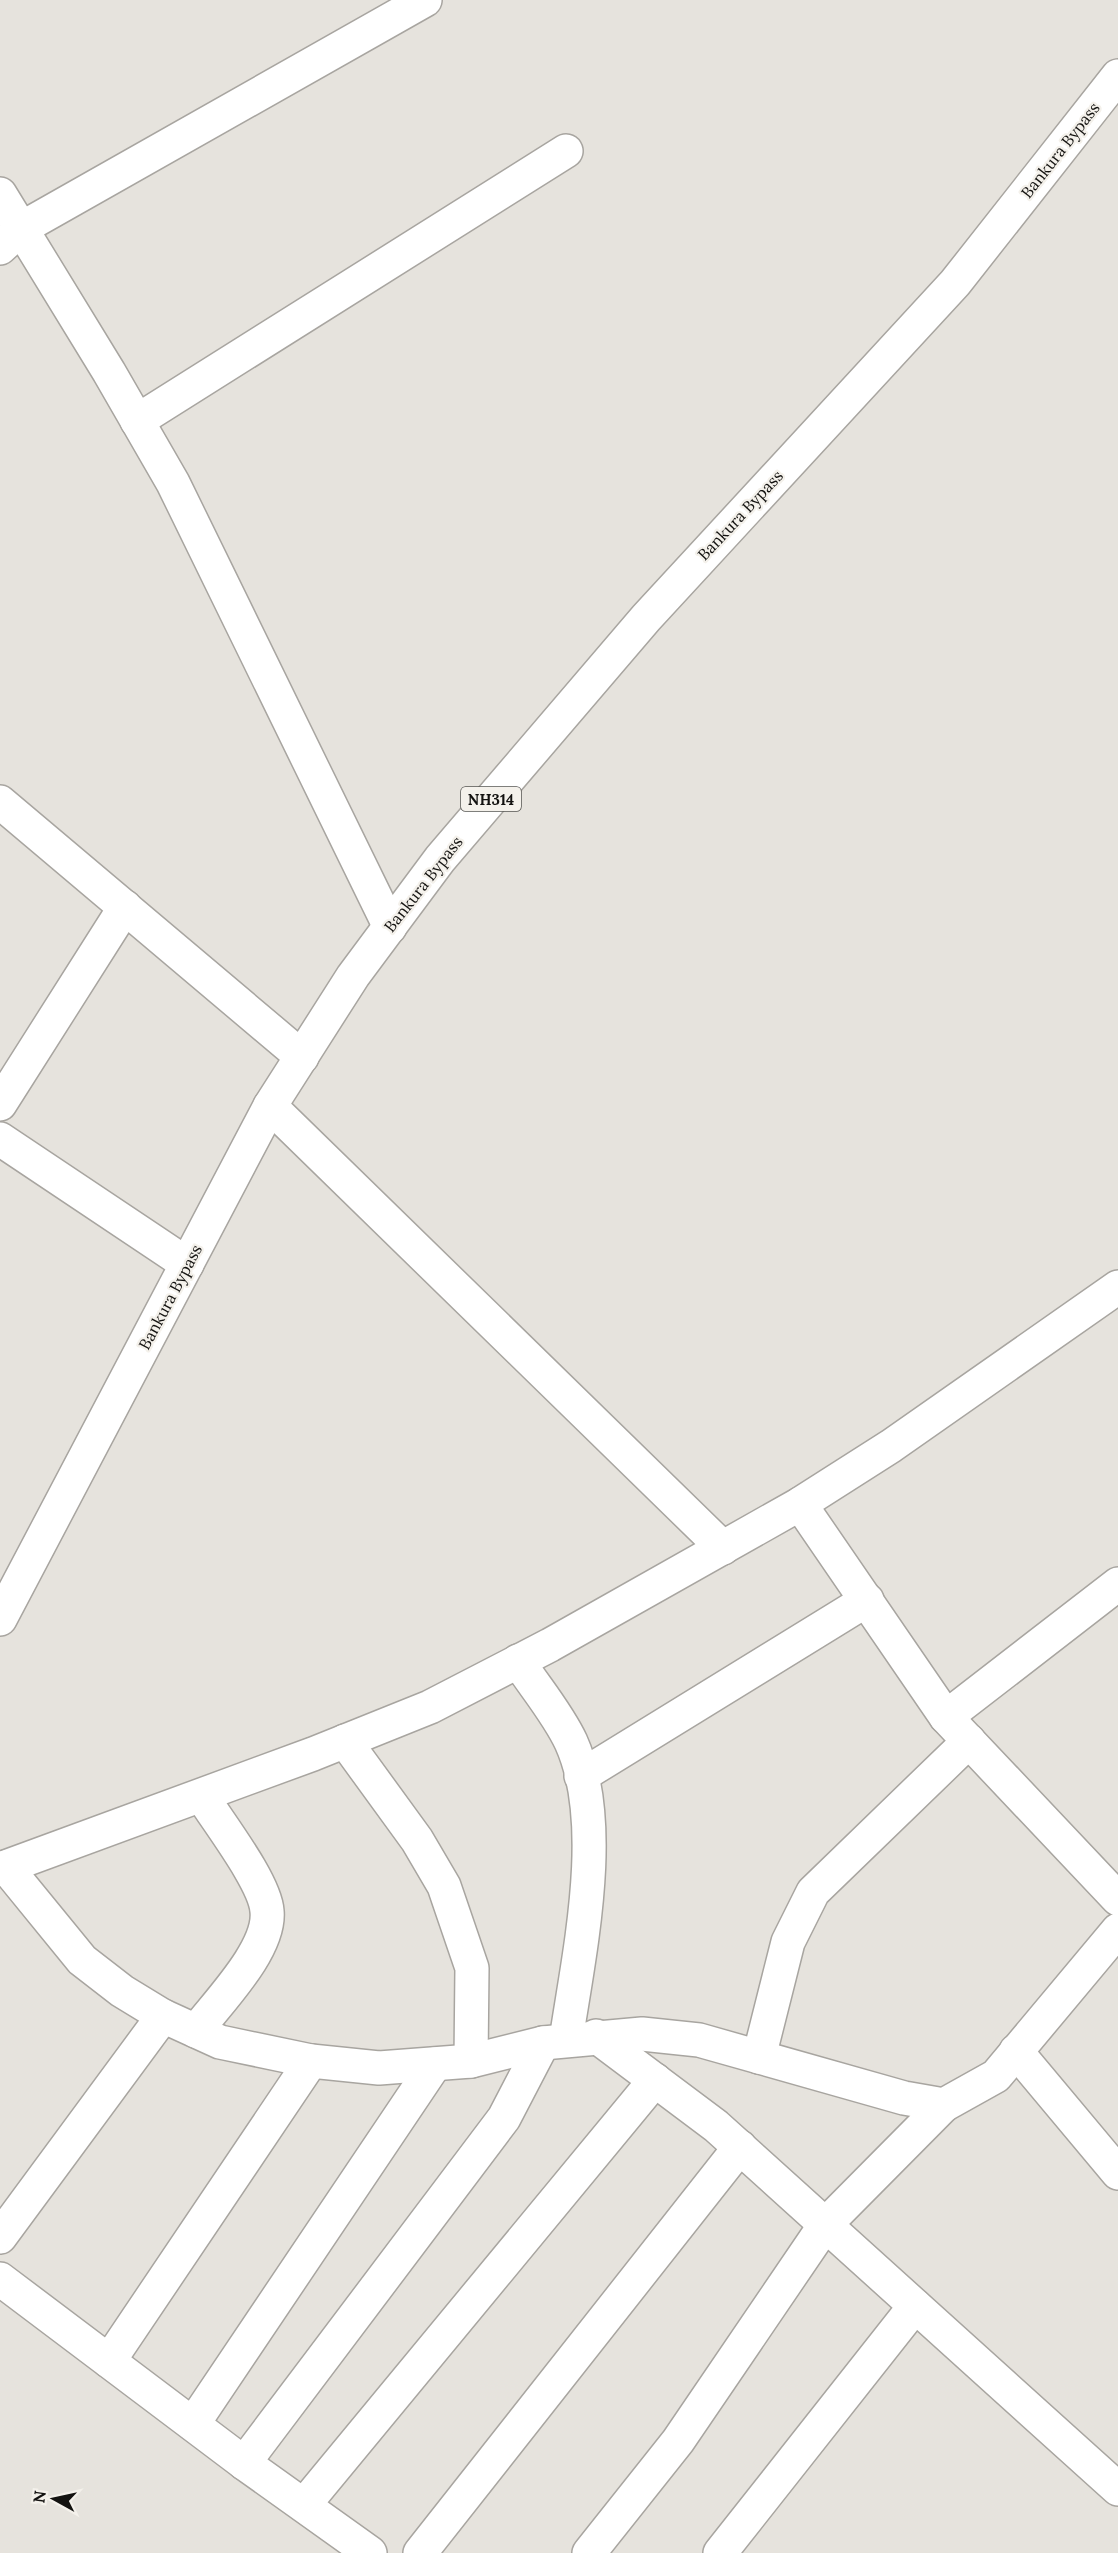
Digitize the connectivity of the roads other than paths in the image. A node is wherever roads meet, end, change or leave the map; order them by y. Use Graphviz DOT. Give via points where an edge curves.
graph roads {
  1 [pos="426,0"];
  2 [pos="1118,76"];
  3 [pos="566,151"];
  4 [pos="0,194"];
  5 [pos="11,238"];
  6 [pos="137,421"];
  7 [pos="0,802"];
  8 [pos="125,907"];
  9 [pos="390,927"];
  10 [pos="302,1058"];
  11 [pos="0,1104"];
  12 [pos="270,1106"];
  13 [pos="0,1139"];
  14 [pos="188,1264"];
  15 [pos="1118,1287"];
  16 [pos="800,1504"];
  17 [pos="723,1548"];
  18 [pos="1118,1584"];
  19 [pos="867,1600"];
  20 [pos="0,1619"];
  21 [pos="518,1661"];
  22 [pos="945,1717"];
  23 [pos="345,1741"];
  24 [pos="969,1741"];
  25 [pos="581,1776"];
  26 [pos="202,1796"];
  27 [pos="3,1868"];
  28 [pos="1118,1899"];
  29 [pos="1118,1930"];
  30 [pos="163,2016"];
  31 [pos="195,2031"];
  32 [pos="569,2040"];
  33 [pos="1016,2051"];
  34 [pos="759,2057"];
  35 [pos="311,2061"];
  36 [pos="471,2061"];
  37 [pos="435,2064"];
  38 [pos="655,2080"];
  39 [pos="944,2105"];
  40 [pos="740,2147"];
  41 [pos="1118,2173"];
  42 [pos="825,2224"];
  43 [pos="0,2237"];
  44 [pos="0,2279"];
  45 [pos="915,2306"];
  46 [pos="109,2361"];
  47 [pos="193,2424"];
  48 [pos="244,2463"];
  49 [pos="1118,2489"];
  50 [pos="304,2505"];
  51 [pos="328,2541"];
  52 [pos="370,2553"];
  53 [pos="420,2553"];
  54 [pos="589,2553"];
  55 [pos="720,2553"];
  1 -- 5 [label="main road"];
  2 -- 9 [label="main road, Bankura Bypass / NH314" via="955,283 646,618 440,859"];
  3 -- 6 [label="main road"];
  4 -- 5 [label="main road"];
  5 -- 6 [label="main road"];
  6 -- 9 [label="main road" via="173,483"];
  7 -- 8 [label="main road"];
  8 -- 10 [label="main road"];
  8 -- 11 [label="main road"];
  9 -- 10 [label="main road, Bankura Bypass / NH314" via="353,976"];
  10 -- 12 [label="main road, Bankura Bypass / NH314"];
  12 -- 14 [label="main road, Bankura Bypass / NH314"];
  12 -- 17 [label="main road"];
  13 -- 14 [label="main road"];
  14 -- 20 [label="main road, Bankura Bypass / NH314"];
  15 -- 16 [label="main road" via="891,1446"];
  16 -- 17 [label="main road"];
  16 -- 19 [label="main road"];
  17 -- 21 [label="main road"];
  18 -- 22 [label="main road"];
  19 -- 22 [label="main road"];
  19 -- 25 [label="main road"];
  21 -- 23 [label="main road" via="430,1707"];
  21 -- 25 [label="main road" via="571,1741"];
  22 -- 24 [label="main road"];
  23 -- 26 [label="main road"];
  23 -- 36 [label="main road" via="417,1840 444,1886 472,1968"];
  24 -- 28 [label="main road"];
  24 -- 34 [label="main road" via="813,1892 788,1942"];
  25 -- 32 [label="main road" via="588,1817 586,1901"];
  26 -- 27 [label="main road"];
  26 -- 31 [label="main road" via="260,1888 267,1911 265,1931 257,1950"];
  27 -- 30 [label="main road" via="82,1960"];
  29 -- 33 [label="main road"];
  30 -- 31 [label="main road"];
  30 -- 43 [label="main road"];
  31 -- 35 [label="main road" via="220,2042"];
  32 -- 34 [label="main road" via="642,2034 699,2040"];
  32 -- 36 [label="main road"];
  32 -- 38 [label="main road"];
  32 -- 48 [label="main road" via="504,2118"];
  33 -- 39 [label="main road" via="996,2076"];
  33 -- 41 [label="main road"];
  34 -- 39 [label="main road" via="904,2098"];
  35 -- 37 [label="main road" via="379,2068"];
  35 -- 46 [label="main road"];
  36 -- 37 [label="main road"];
  37 -- 47 [label="main road"];
  38 -- 40 [label="main road"];
  38 -- 50 [label="main road"];
  39 -- 42 [label="main road"];
  40 -- 42 [label="main road"];
  40 -- 53 [label="main road"];
  42 -- 45 [label="main road"];
  42 -- 54 [label="main road" via="678,2441"];
  44 -- 46 [label="main road"];
  45 -- 49 [label="main road"];
  45 -- 55 [label="main road"];
  46 -- 47 [label="main road"];
  47 -- 48 [label="main road"];
  48 -- 50 [label="main road"];
  50 -- 51 [label="main road"];
  51 -- 52 [label="main road"];
}
